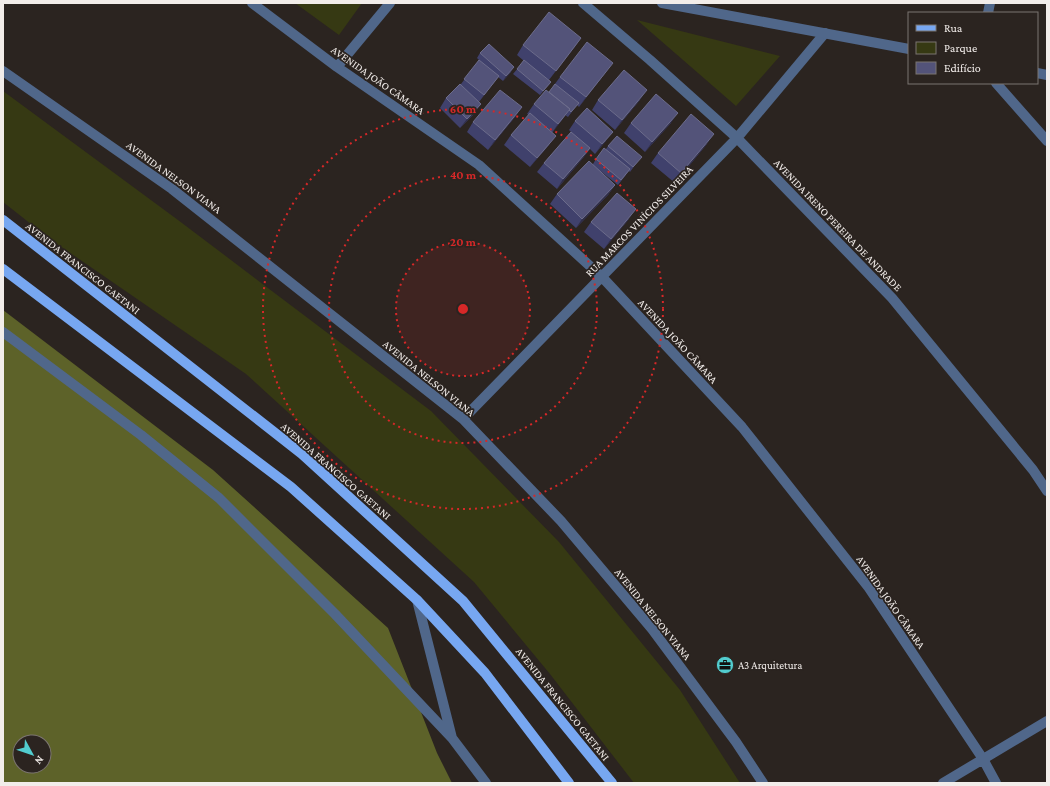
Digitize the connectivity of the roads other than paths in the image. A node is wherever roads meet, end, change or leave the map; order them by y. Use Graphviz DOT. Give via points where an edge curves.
graph roads {
  1 [pos="252,3"];
  2 [pos="390,3"];
  3 [pos="583,3"];
  4 [pos="662,3"];
  5 [pos="825,34"];
  6 [pos="908,49"];
  7 [pos="337,67"];
  8 [pos="3,71"];
  9 [pos="997,84"];
  10 [pos="737,138"];
  11 [pos="1047,141"];
  12 [pos="3,220"];
  13 [pos="3,269"];
  14 [pos="602,277"];
  15 [pos="3,332"];
  16 [pos="463,419"];
  17 [pos="1047,491"];
  18 [pos="417,600"];
  19 [pos="1047,721"];
  20 [pos="452,738"];
  21 [pos="983,759"];
  22 [pos="486,783"];
  23 [pos="569,783"];
  24 [pos="612,783"];
  25 [pos="763,783"];
  26 [pos="943,783"];
  27 [pos="996,783"];
  1 -- 7 [label="street, AVENIDA JOÃO CÂMARA"];
  2 -- 7 [label="street"];
  3 -- 10 [label="street, AVENIDA IRENO PEREIRA DE ANDRADE"];
  4 -- 5 [label="street"];
  5 -- 6 [label="street"];
  5 -- 10 [label="street, RUA MARCOS VINÍCIOS SILVEIRA"];
  7 -- 14 [label="street, AVENIDA JOÃO CÂMARA" via="479,165"];
  8 -- 16 [label="street, AVENIDA NELSON VIANA" via="172,189"];
  9 -- 11 [label="street"];
  10 -- 14 [label="street, RUA MARCOS VINÍCIOS SILVEIRA"];
  10 -- 17 [label="street, AVENIDA IRENO PEREIRA DE ANDRADE" via="892,298 1033,470"];
  12 -- 24 [label="main road, AVENIDA FRANCISCO GAETANI" via="302,454 452,591 468,607"];
  13 -- 18 [label="main road" via="291,487"];
  14 -- 16 [label="street, RUA MARCOS VINÍCIOS SILVEIRA"];
  14 -- 21 [label="street, AVENIDA JOÃO CÂMARA" via="742,427 860,576"];
  15 -- 20 [label="street" via="141,435 219,498 335,614"];
  16 -- 25 [label="street, AVENIDA NELSON VIANA" via="561,521 652,629 736,742"];
  18 -- 20 [label="street"];
  18 -- 23 [label="main road" via="485,672"];
  19 -- 21 [label="street"];
  20 -- 22 [label="street"];
  21 -- 26 [label="street"];
  21 -- 27 [label="street, AVENIDA JOÃO CÂMARA"];
}
